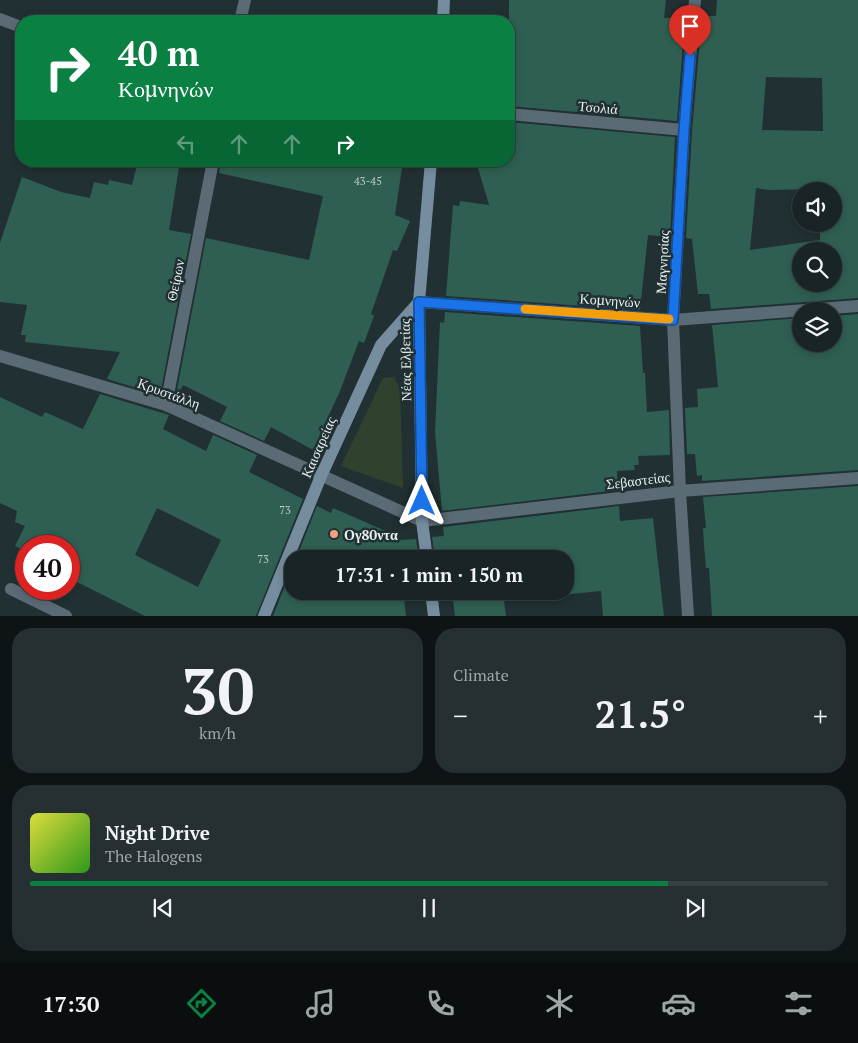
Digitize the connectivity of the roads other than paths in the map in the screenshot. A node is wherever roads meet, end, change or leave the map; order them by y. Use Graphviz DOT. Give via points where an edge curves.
graph roads {
  1 [pos="245,0"];
  2 [pos="444,0"];
  3 [pos="695,0"];
  4 [pos="241,15"];
  5 [pos="443,15"];
  6 [pos="0,19"];
  7 [pos="15,25"];
  8 [pos="515,115"];
  9 [pos="684,130"];
  10 [pos="212,167"];
  11 [pos="430,167"];
  12 [pos="419,302"];
  13 [pos="858,306"];
  14 [pos="673,320"];
  15 [pos="0,356"];
  16 [pos="166,405"];
  17 [pos="321,476"];
  18 [pos="858,478"];
  19 [pos="680,490"];
  20 [pos="422,521"];
  21 [pos="426,550"];
  22 [pos="11,589"];
  23 [pos="432,600"];
  24 [pos="66,616"];
  25 [pos="264,616"];
  26 [pos="434,616"];
  27 [pos="688,616"];
  1 -- 4 [label="street"];
  2 -- 5 [label="street"];
  3 -- 9 [label="street, Μαγνησίας"];
  6 -- 7 [label="street"];
  8 -- 9 [label="street, Τσολιά"];
  9 -- 14 [label="street, Μαγνησίας"];
  10 -- 16 [label="street, Θείρων"];
  11 -- 12 [label="street, Νέας Ελβετίας"];
  12 -- 14 [label="street, Κομνηνών"];
  12 -- 17 [label="street, Καισαρείας" via="381,345"];
  12 -- 20 [label="street, Νέας Ελβετίας"];
  13 -- 14 [label="street, Κομνηνών"];
  14 -- 19 [label="street, Μαγνησίας"];
  15 -- 16 [label="street, Κρυστάλλη"];
  16 -- 17 [label="street, Κρυστάλλη"];
  17 -- 20 [label="street, Κρυστάλλη"];
  17 -- 25 [label="street, Καισαρείας"];
  18 -- 19 [label="street, Σεβαστείας"];
  19 -- 20 [label="street, Σεβαστείας"];
  19 -- 27 [label="street, Μαγνησίας"];
  20 -- 21 [label="street, Νέας Ελβετίας"];
  22 -- 24 [label="street"];
  23 -- 26 [label="street"];
}
